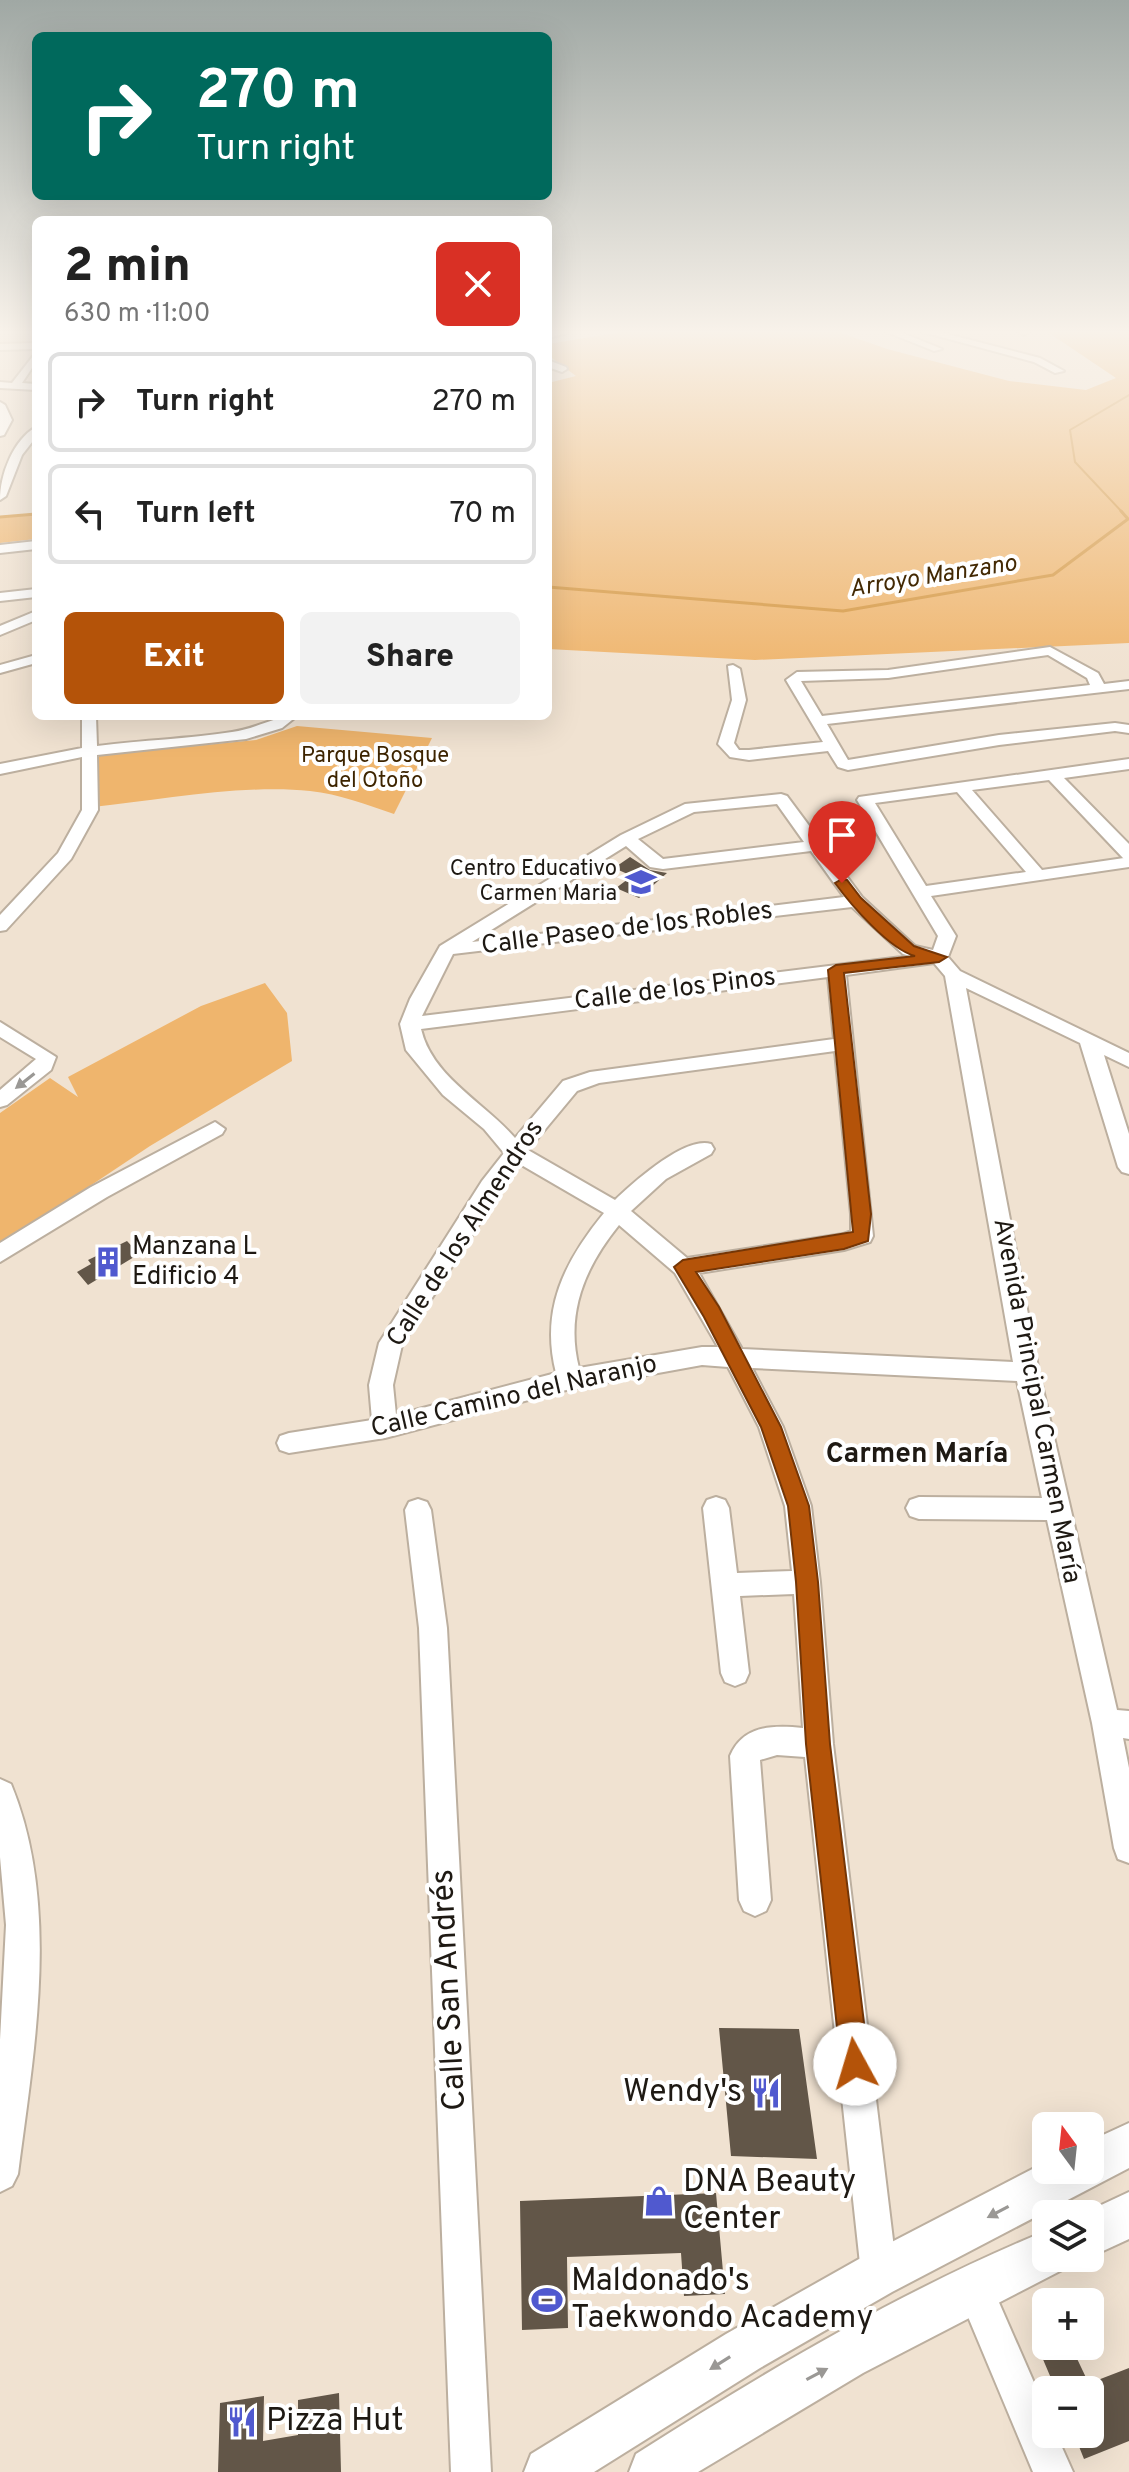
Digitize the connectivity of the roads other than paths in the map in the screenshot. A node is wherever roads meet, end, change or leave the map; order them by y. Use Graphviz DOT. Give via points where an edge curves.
graph roads {
  1 [pos="24,446"];
  2 [pos="17,455"];
  3 [pos="32,455"];
  4 [pos="0,456"];
  5 [pos="0,496"];
  6 [pos="32,545"];
  7 [pos="0,549"];
  8 [pos="32,593"];
  9 [pos="0,597"];
  10 [pos="32,617"];
  11 [pos="0,631"];
  12 [pos="0,638"];
  13 [pos="32,660"];
  14 [pos="0,669"];
  15 [pos="733,669"];
  16 [pos="1129,685"];
  17 [pos="1099,689"];
  18 [pos="89,720"];
  19 [pos="284,720"];
  20 [pos="818,721"];
  21 [pos="1129,729"];
  22 [pos="831,746"];
  23 [pos="88,752"];
  24 [pos="1129,764"];
  25 [pos="0,769"];
  26 [pos="1052,774"];
  27 [pos="960,786"];
  28 [pos="627,838"];
  29 [pos="813,846"];
  30 [pos="1129,854"];
  31 [pos="1129,862"];
  32 [pos="1039,876"];
  33 [pos="923,892"];
  34 [pos="856,901"];
  35 [pos="0,926"];
  36 [pos="446,950"];
  37 [pos="939,957"];
  38 [pos="836,970"];
  39 [pos="954,975"];
  40 [pos="410,1024"];
  41 [pos="0,1028"];
  42 [pos="1089,1039"];
  43 [pos="843,1044"];
  44 [pos="1129,1061"];
  45 [pos="0,1100"];
  46 [pos="1119,1104"];
  47 [pos="215,1129"];
  48 [pos="704,1149"];
  49 [pos="515,1152"];
  50 [pos="1129,1167"];
  51 [pos="617,1211"];
  52 [pos="0,1254"];
  53 [pos="683,1267"];
  54 [pos="734,1358"];
  55 [pos="1027,1372"];
  56 [pos="570,1379"];
  57 [pos="385,1428"];
  58 [pos="289,1443"];
  59 [pos="716,1508"];
  60 [pos="919,1508"];
  61 [pos="1056,1509"];
  62 [pos="418,1510"];
  63 [pos="807,1582"];
  64 [pos="725,1585"];
  65 [pos="735,1673"];
  66 [pos="1118,1724"];
  67 [pos="818,1744"];
  68 [pos="0,1794"];
  69 [pos="1129,1848"];
  70 [pos="755,1900"];
  71 [pos="1129,2145"];
  72 [pos="1104,2157"];
  73 [pos="0,2174"];
  74 [pos="1051,2184"];
  75 [pos="1129,2215"];
  76 [pos="1104,2227"];
  77 [pos="1032,2261"];
  78 [pos="879,2273"];
  79 [pos="974,2288"];
  80 [pos="471,2472"];
  81 [pos="549,2472"];
  82 [pos="654,2472"];
  83 [pos="1053,2472"];
  1 -- 2 [label="street"];
  2 -- 3 [label="street"];
  2 -- 4 [label="street"];
  2 -- 5 [label="street"];
  6 -- 7 [label="street"];
  8 -- 9 [label="street"];
  10 -- 11 [label="street"];
  12 -- 13 [label="street"];
  13 -- 14 [label="street"];
  15 -- 22 [label="street" via="739,700 726,744 735,754"];
  16 -- 17 [label="street"];
  17 -- 20 [label="street"];
  17 -- 20 [label="street" via="1093,676 1050,651 888,674 802,675 793,680"];
  18 -- 23 [label="street"];
  19 -- 23 [label="street" via="250,733"];
  20 -- 22 [label="street"];
  21 -- 22 [label="street" via="999,740 855,765 843,764"];
  23 -- 25 [label="street"];
  23 -- 35 [label="street" via="90,810 65,855"];
  24 -- 26 [label="street"];
  26 -- 27 [label="street"];
  26 -- 30 [label="street"];
  27 -- 32 [label="street"];
  27 -- 33 [label="street" via="865,800"];
  28 -- 29 [label="street" via="663,864"];
  28 -- 29 [label="street" via="691,807 776,798 785,802"];
  28 -- 36 [label="street"];
  29 -- 34 [label="street"];
  31 -- 32 [label="street"];
  32 -- 33 [label="street"];
  33 -- 37 [label="street" via="947,936"];
  34 -- 36 [label="street, Calle Paseo de los Robles"];
  34 -- 37 [label="street" via="909,950"];
  36 -- 40 [label="street"];
  37 -- 38 [label="street, Calle de los Pinos"];
  37 -- 39 [label="street, Avenida Principal Carmen María"];
  38 -- 40 [label="street, Calle de los Pinos"];
  38 -- 43 [label="street"];
  39 -- 42 [label="street"];
  39 -- 55 [label="street, Avenida Principal Carmen María"];
  40 -- 49 [label="street" via="416,1050"];
  41 -- 45 [label="street, one-way" via="46,1057 44,1065"];
  42 -- 44 [label="street"];
  42 -- 46 [label="street"];
  43 -- 49 [label="street, Calle de los Almendros" via="597,1077 570,1086"];
  43 -- 53 [label="street" via="862,1236"];
  46 -- 50 [label="street"];
  47 -- 52 [label="street"];
  48 -- 51 [label="street" via="663,1169"];
  49 -- 51 [label="street"];
  49 -- 57 [label="street, Calle de los Almendros" via="391,1343 381,1385"];
  51 -- 53 [label="street"];
  51 -- 56 [label="street" via="588,1250 564,1306 562,1351"];
  53 -- 54 [label="street"];
  54 -- 55 [label="street, Calle Camino del Naranjo"];
  54 -- 56 [label="street, Calle Camino del Naranjo" via="702,1356"];
  54 -- 63 [label="street" via="771,1427 798,1506"];
  55 -- 61 [label="street, Avenida Principal Carmen María"];
  56 -- 57 [label="street, Calle Camino del Naranjo"];
  57 -- 58 [label="street, Calle Camino del Naranjo"];
  59 -- 64 [label="street"];
  60 -- 61 [label="street"];
  61 -- 66 [label="street, Avenida Principal Carmen María"];
  62 -- 80 [label="street, Calle San Andrés" via="433,1628"];
  63 -- 64 [label="street"];
  63 -- 67 [label="street"];
  64 -- 65 [label="street"];
  66 -- 69 [label="street, Avenida Principal Carmen María"];
  67 -- 70 [label="street" via="759,1742 745,1756"];
  67 -- 78 [label="street"];
  68 -- 73 [label="street" via="15,1849 22,1917"];
  71 -- 72 [label="main road"];
  74 -- 78 [label="main road, one-way"];
  75 -- 76 [label="main road"];
  77 -- 79 [label="main road"];
  78 -- 81 [label="main road, one-way" via="744,2348"];
  82 -- 79 [label="main road, one-way" via="797,2384"];
  79 -- 83 [label="street"];
}
